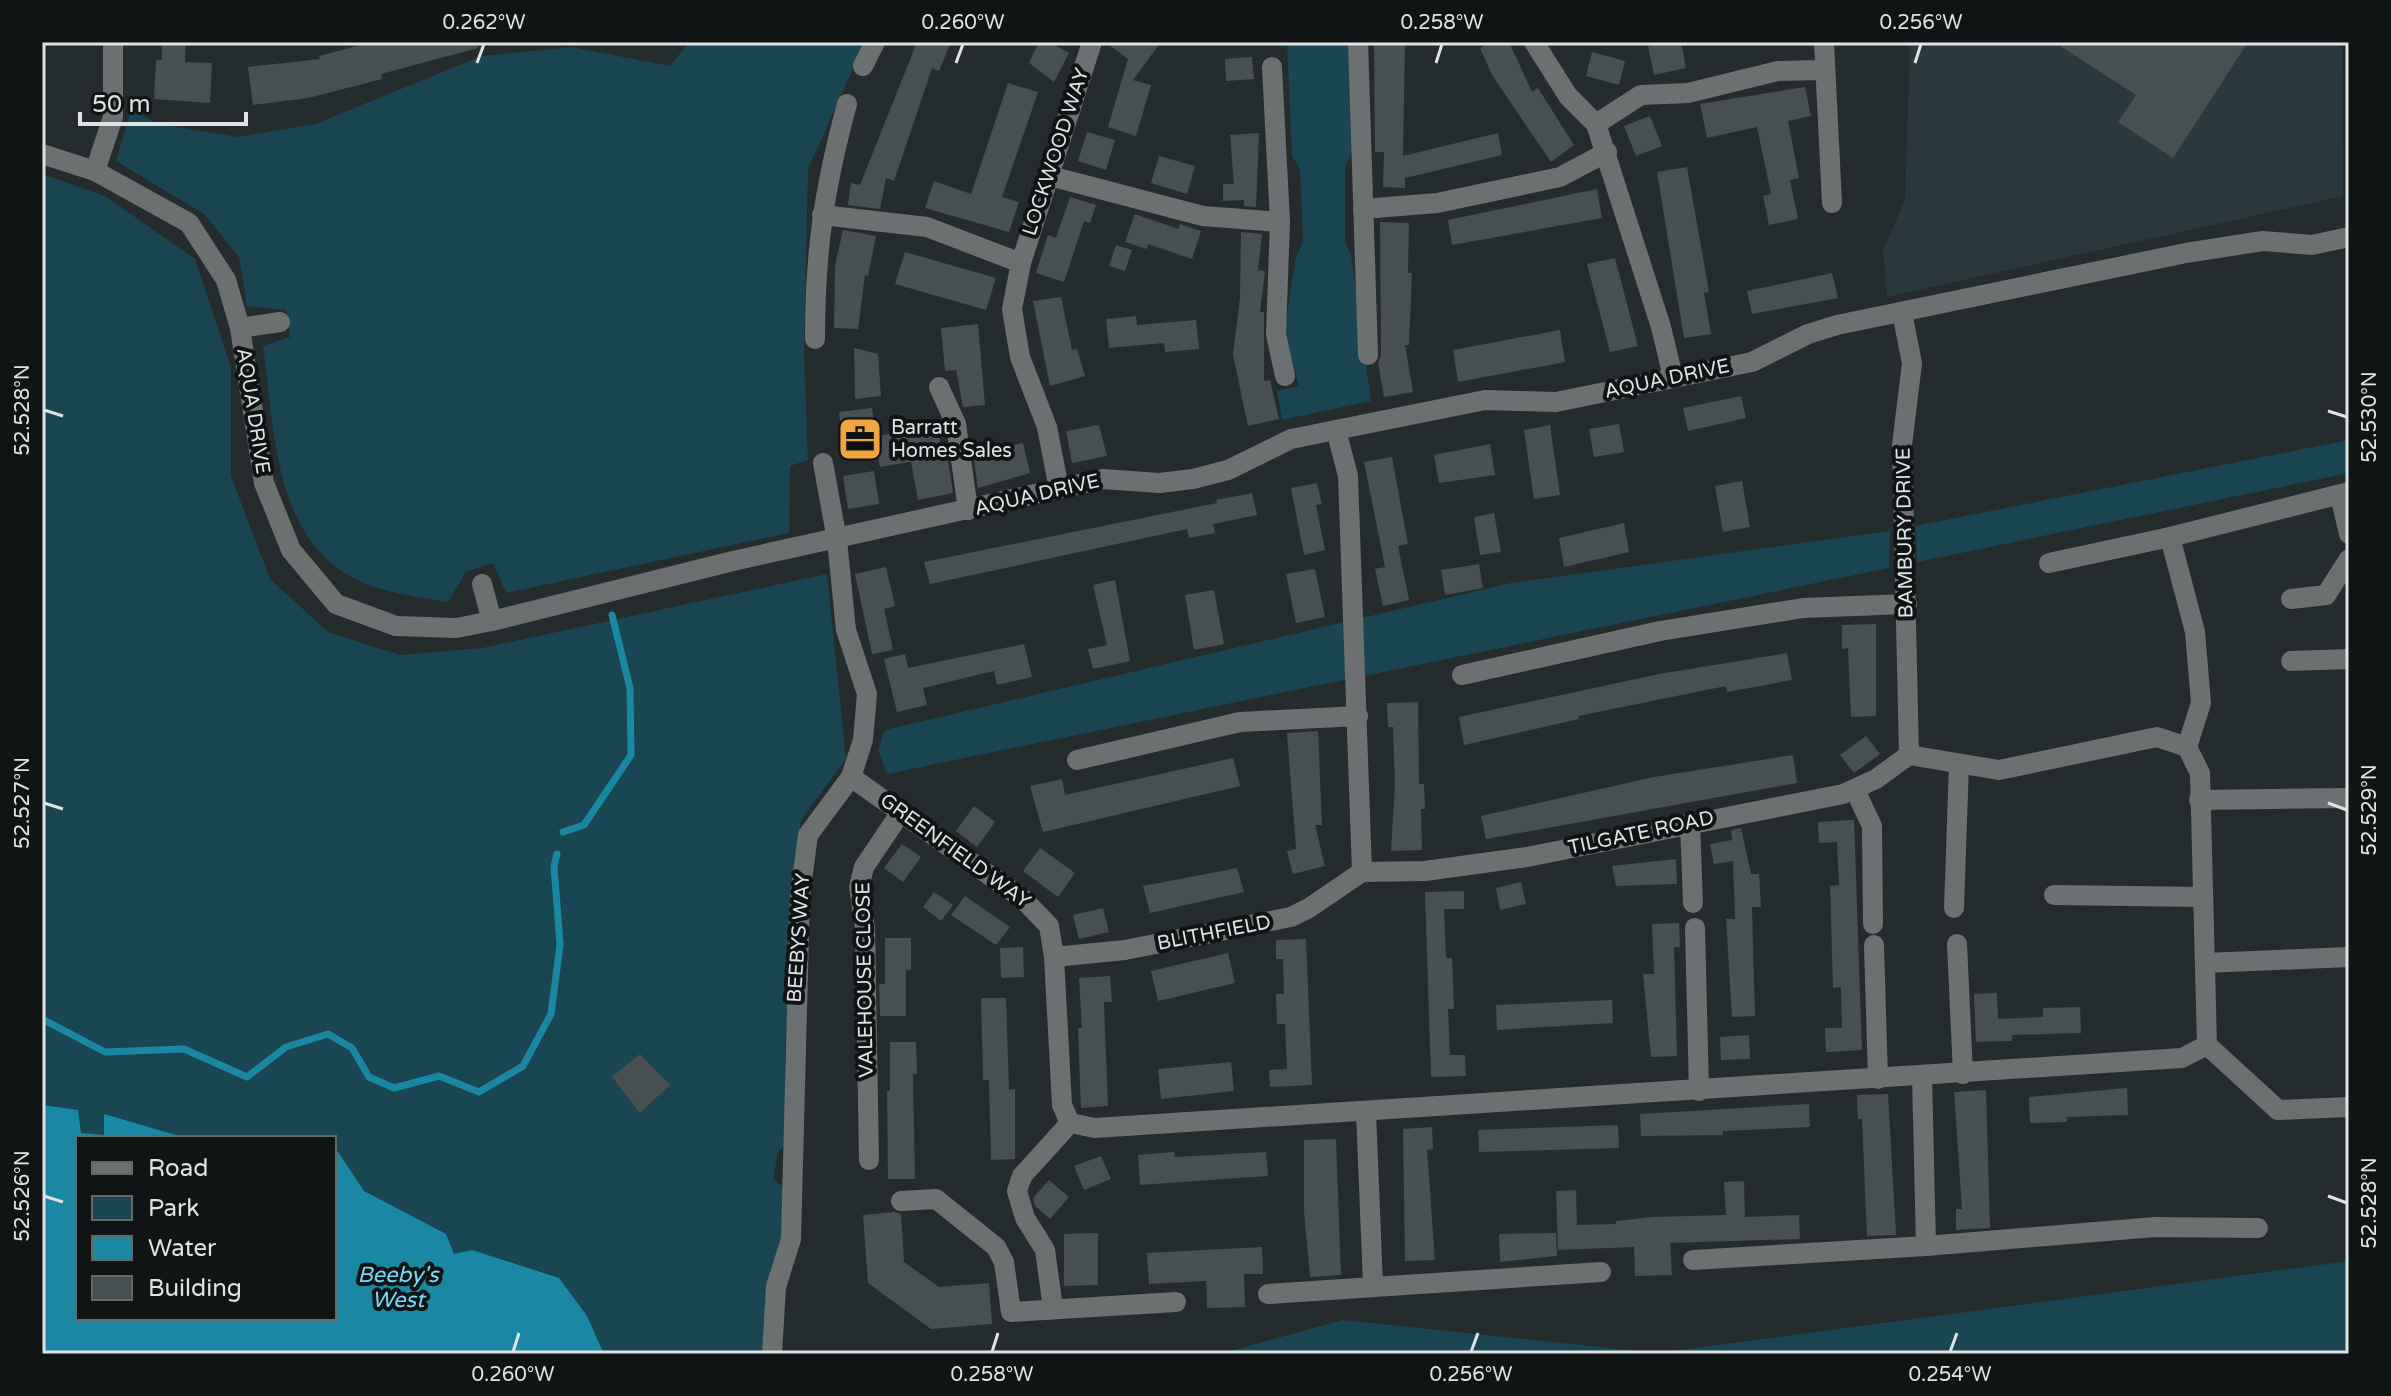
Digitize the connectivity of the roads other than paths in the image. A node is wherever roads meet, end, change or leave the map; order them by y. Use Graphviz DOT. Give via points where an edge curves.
graph roads {
  1 [pos="113,42"];
  2 [pos="875,42"];
  3 [pos="1092,42"];
  4 [pos="1358,42"];
  5 [pos="1534,42"];
  6 [pos="1824,42"];
  7 [pos="863,66"];
  8 [pos="1272,67"];
  9 [pos="1825,70"];
  10 [pos="847,104"];
  11 [pos="1596,124"];
  12 [pos="1607,152"];
  13 [pos="42,154"];
  14 [pos="95,171"];
  15 [pos="1050,176"];
  16 [pos="1832,203"];
  17 [pos="1363,209"];
  18 [pos="822,215"];
  19 [pos="1280,222"];
  20 [pos="2349,237"];
  21 [pos="1021,263"];
  22 [pos="1902,313"];
  23 [pos="280,322"];
  24 [pos="240,328"];
  25 [pos="815,339"];
  26 [pos="1368,355"];
  27 [pos="1285,376"];
  28 [pos="1673,377"];
  29 [pos="939,387"];
  30 [pos="1336,430"];
  31 [pos="823,463"];
  32 [pos="1059,489"];
  33 [pos="2344,494"];
  34 [pos="968,510"];
  35 [pos="2349,534"];
  36 [pos="2170,537"];
  37 [pos="837,540"];
  38 [pos="2349,559"];
  39 [pos="2049,563"];
  40 [pos="482,584"];
  41 [pos="2291,599"];
  42 [pos="1907,604"];
  43 [pos="492,621"];
  44 [pos="2349,659"];
  45 [pos="2291,661"];
  46 [pos="1462,675"];
  47 [pos="1358,716"];
  48 [pos="2187,747"];
  49 [pos="1909,755"];
  50 [pos="1077,760"];
  51 [pos="1959,764"];
  52 [pos="851,777"];
  53 [pos="1855,790"];
  54 [pos="2349,798"];
  55 [pos="2199,800"];
  56 [pos="901,812"];
  57 [pos="1690,823"];
  58 [pos="1362,872"];
  59 [pos="2054,895"];
  60 [pos="2203,897"];
  61 [pos="1693,903"];
  62 [pos="1954,908"];
  63 [pos="1695,928"];
  64 [pos="1957,944"];
  65 [pos="1054,957"];
  66 [pos="2349,957"];
  67 [pos="2205,963"];
  68 [pos="2207,1045"];
  69 [pos="1963,1074"];
  70 [pos="1922,1076"];
  71 [pos="1878,1079"];
  72 [pos="1699,1091"];
  73 [pos="2349,1107"];
  74 [pos="1366,1112"];
  75 [pos="1070,1123"];
  76 [pos="869,1160"];
  77 [pos="901,1201"];
  78 [pos="2258,1228"];
  79 [pos="1926,1246"];
  80 [pos="1693,1260"];
  81 [pos="1601,1272"];
  82 [pos="1373,1285"];
  83 [pos="1268,1294"];
  84 [pos="1176,1302"];
  85 [pos="1053,1308"];
  86 [pos="772,1354"];
  1 -- 14 [label="street" via="113,117"];
  2 -- 7 [label="street"];
  3 -- 15 [label="street, LOCKWOOD WAY"];
  4 -- 17 [label="street"];
  5 -- 11 [label="street" via="1568,96"];
  6 -- 9 [label="street"];
  8 -- 19 [label="street"];
  9 -- 11 [label="street" via="1778,71 1688,93 1641,95"];
  9 -- 16 [label="street"];
  10 -- 18 [label="street"];
  11 -- 12 [label="street"];
  12 -- 17 [label="street" via="1560,177 1437,203"];
  12 -- 28 [label="street"];
  13 -- 14 [label="street, AQUA DRIVE"];
  14 -- 24 [label="street, AQUA DRIVE" via="189,223 226,280"];
  15 -- 19 [label="street" via="1203,216"];
  15 -- 21 [label="street, LOCKWOOD WAY"];
  17 -- 26 [label="street"];
  18 -- 21 [label="street, LOCKWOOD WAY" via="927,227"];
  18 -- 25 [label="street" via="815,261"];
  19 -- 27 [label="street" via="1276,334"];
  20 -- 22 [label="street, AQUA DRIVE" via="2312,245 2263,241 2186,253"];
  21 -- 32 [label="street, LOCKWOOD WAY" via="1012,309 1020,357 1047,427"];
  22 -- 28 [label="street, AQUA DRIVE" via="1808,334 1752,362"];
  22 -- 42 [label="street, BAMBURY DRIVE" via="1912,363 1902,445"];
  23 -- 24 [label="street"];
  24 -- 43 [label="street, AQUA DRIVE" via="264,483 291,550 336,604 396,626 456,628"];
  28 -- 30 [label="street, AQUA DRIVE" via="1556,402 1485,400"];
  29 -- 34 [label="street" via="956,424"];
  30 -- 32 [label="street, AQUA DRIVE" via="1280,443 1202,477 1163,483 1103,479"];
  30 -- 47 [label="street" via="1348,476"];
  31 -- 37 [label="street, BEEBYS WAY"];
  32 -- 34 [label="street, AQUA DRIVE"];
  33 -- 35 [label="street"];
  33 -- 36 [label="street"];
  34 -- 37 [label="street, AQUA DRIVE"];
  36 -- 39 [label="street"];
  36 -- 48 [label="street" via="2195,632 2201,703"];
  37 -- 43 [label="street, AQUA DRIVE"];
  37 -- 52 [label="street, BEEBYS WAY" via="846,630 867,694 863,740"];
  38 -- 41 [label="street" via="2326,595"];
  40 -- 43 [label="street"];
  42 -- 46 [label="street" via="1803,608 1660,631"];
  42 -- 49 [label="street, BAMBURY DRIVE"];
  44 -- 45 [label="street"];
  47 -- 50 [label="street" via="1240,722"];
  47 -- 58 [label="street"];
  48 -- 51 [label="street" via="2157,737 1999,770"];
  48 -- 55 [label="street" via="2200,773"];
  49 -- 51 [label="street"];
  49 -- 53 [label="street, TILGATE ROAD"];
  51 -- 62 [label="street"];
  52 -- 56 [label="street, GREENFIELD WAY"];
  52 -- 86 [label="street, BEEBYS WAY" via="808,835 800,896 791,1239 776,1287"];
  53 -- 57 [label="street, TILGATE ROAD"];
  53 -- 71 [label="street" via="1872,826"];
  54 -- 55 [label="street"];
  55 -- 60 [label="street"];
  56 -- 65 [label="street, GREENFIELD WAY" via="1034,908 1049,926"];
  56 -- 76 [label="street, VALEHOUSE CLOSE" via="864,867 859,887 865,928"];
  57 -- 58 [label="street, TILGATE ROAD" via="1480,865"];
  57 -- 61 [label="street"];
  58 -- 65 [label="street, BLITHFIELD" via="1291,917 1125,950"];
  59 -- 60 [label="street"];
  60 -- 67 [label="street"];
  63 -- 72 [label="street"];
  64 -- 69 [label="street"];
  65 -- 75 [label="street, GREENFIELD WAY" via="1062,1105"];
  66 -- 67 [label="street"];
  67 -- 68 [label="street"];
  68 -- 69 [label="street" via="2182,1058"];
  68 -- 73 [label="street" via="2278,1110"];
  69 -- 70 [label="street"];
  70 -- 71 [label="street"];
  70 -- 79 [label="street"];
  71 -- 72 [label="street"];
  72 -- 74 [label="street"];
  74 -- 75 [label="street" via="1095,1128"];
  74 -- 82 [label="street"];
  75 -- 85 [label="street" via="1022,1176 1017,1191 1025,1218 1045,1250"];
  77 -- 85 [label="street" via="936,1199 996,1247 1004,1262 1011,1312"];
  78 -- 79 [label="street" via="2155,1227"];
  79 -- 80 [label="street"];
  81 -- 82 [label="street"];
  82 -- 83 [label="street"];
  84 -- 85 [label="street"];
}
